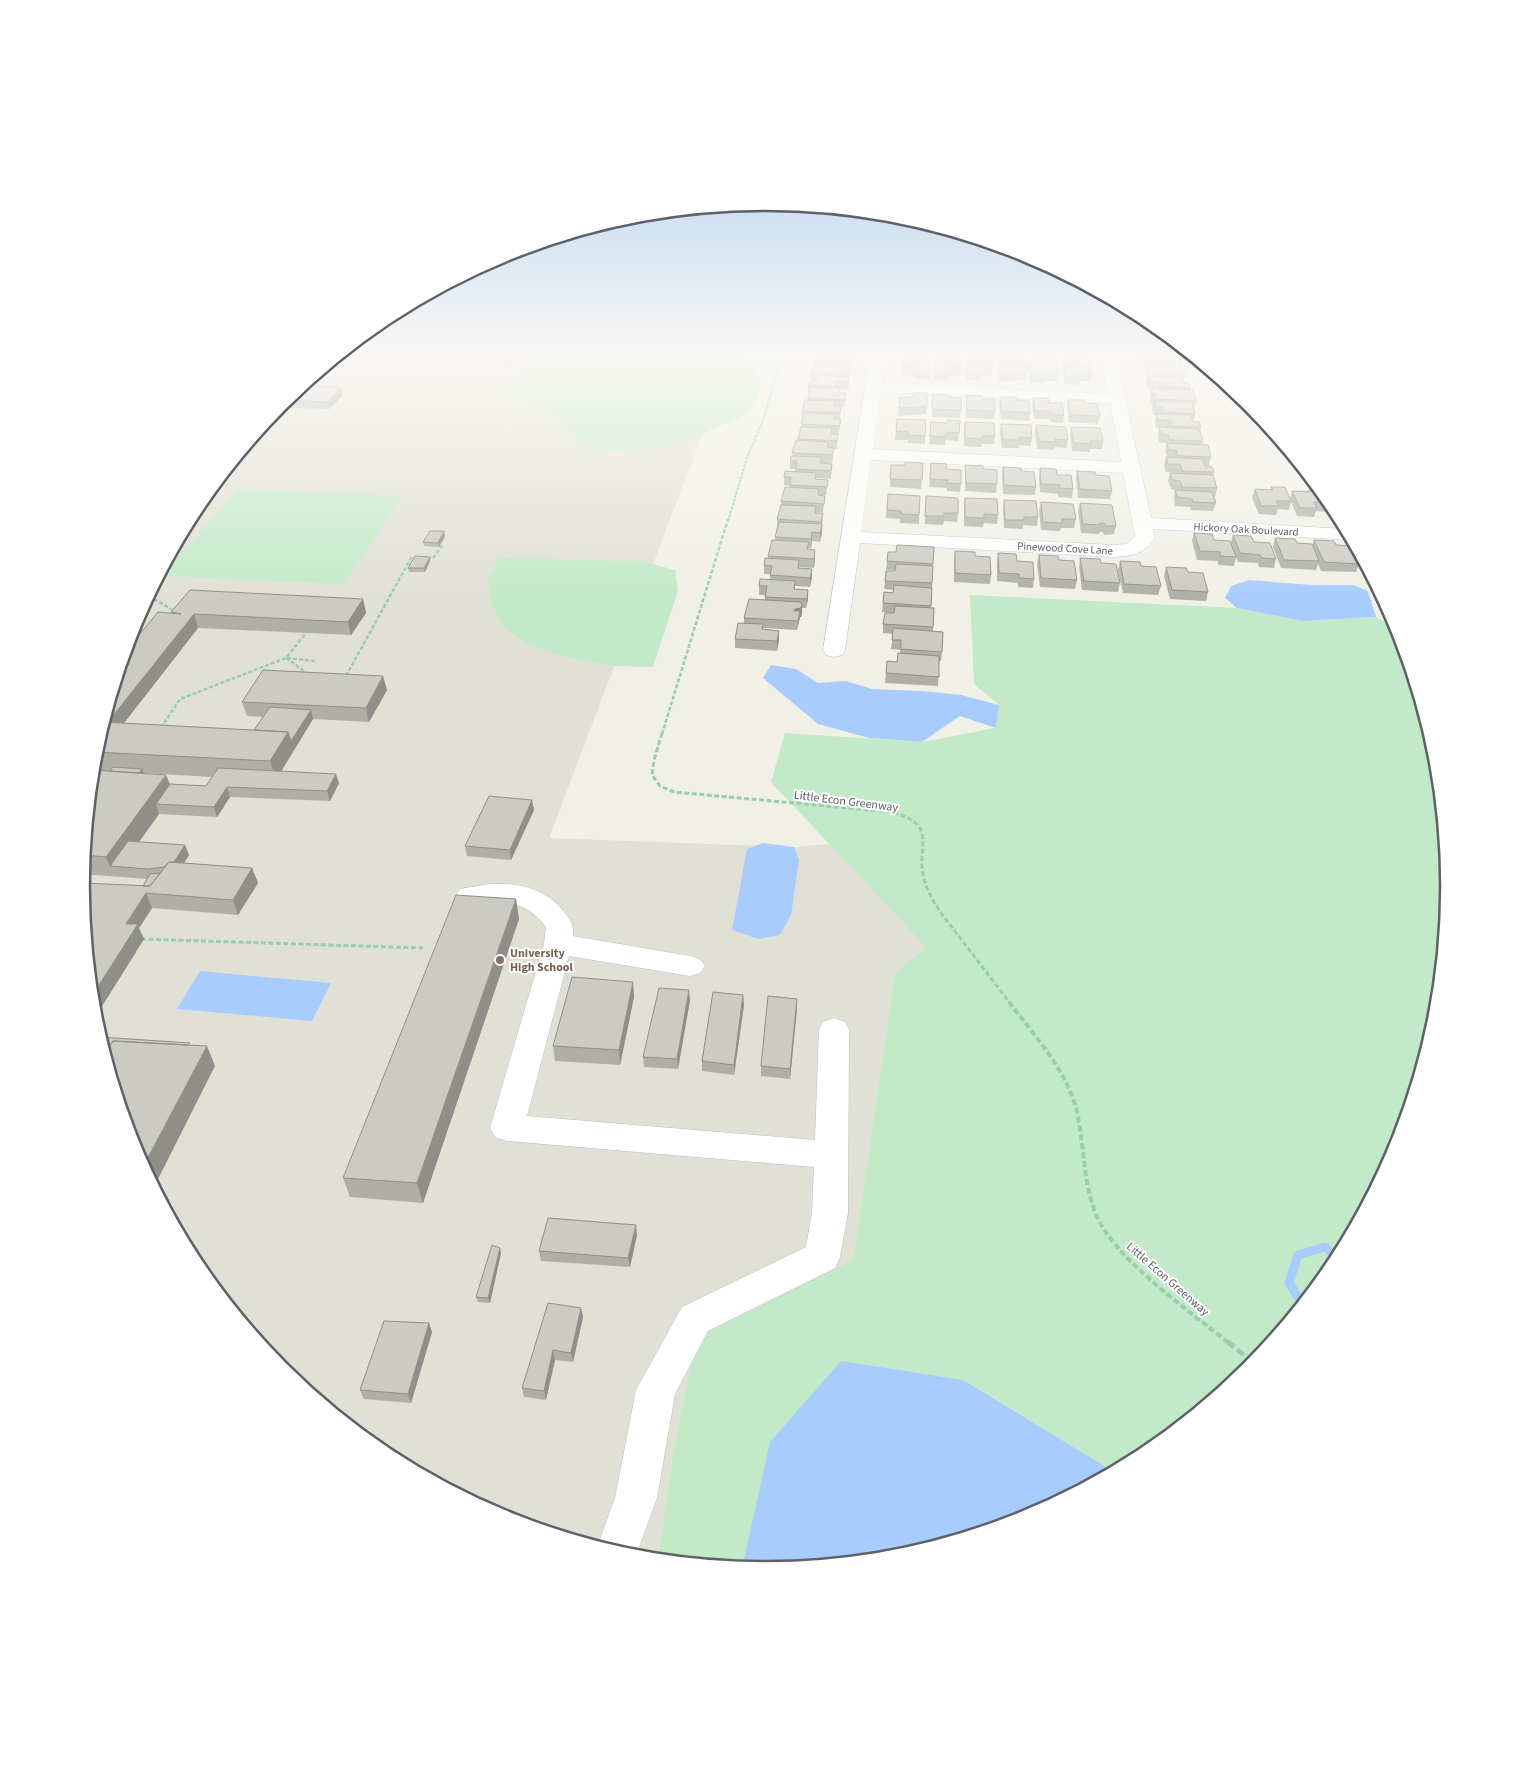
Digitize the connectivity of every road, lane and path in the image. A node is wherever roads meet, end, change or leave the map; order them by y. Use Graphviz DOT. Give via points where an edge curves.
graph roads {
  1 [pos="757,434"];
  2 [pos="866,434"];
  3 [pos="1124,434"];
  4 [pos="863,454"];
  5 [pos="1131,468"];
  6 [pos="1142,524"];
  7 [pos="1342,535"];
  8 [pos="851,537"];
  9 [pos="443,544"];
  10 [pos="155,599"];
  11 [pos="177,612"];
  12 [pos="306,633"];
  13 [pos="834,650"];
  14 [pos="286,658"];
  15 [pos="315,661"];
  16 [pos="344,679"];
  17 [pos="305,680"];
  18 [pos="161,728"];
  19 [pos="470,896"];
  20 [pos="132,939"];
  21 [pos="558,944"];
  22 [pos="423,948"];
  23 [pos="690,966"];
  24 [pos="834,1030"];
  25 [pos="831,1155"];
  26 [pos="1248,1358"];
  27 [pos="619,1545"];
  1 -- 26 [label="path, Little Econ Greenway" via="697,620 652,775 660,786 674,792 891,812 918,824 922,831 922,873 936,904 1052,1060 1070,1091 1079,1122 1086,1181 1098,1218 1108,1235 1160,1286"];
  2 -- 4 [label="street"];
  3 -- 5 [label="street, Pinewood Cove Lane"];
  4 -- 5 [label="street"];
  4 -- 8 [label="street"];
  5 -- 6 [label="street, Pinewood Cove Lane"];
  6 -- 7 [label="street, Hickory Oak Boulevard"];
  6 -- 8 [label="street, Pinewood Cove Lane" via="1143,542 1137,547 1114,551"];
  8 -- 13 [label="street"];
  9 -- 16 [label="path" via="433,558 411,558"];
  10 -- 11 [label="path"];
  12 -- 14 [label="path"];
  14 -- 15 [label="path"];
  14 -- 17 [label="path" via="309,674"];
  14 -- 18 [label="path" via="180,699"];
  19 -- 21 [label="street" via="496,891 524,897 544,907 560,926"];
  20 -- 22 [label="path"];
  21 -- 23 [label="street"];
  21 -- 25 [label="street" via="507,1128"];
  24 -- 25 [label="street"];
  25 -- 27 [label="street" via="830,1213 822,1257 695,1318 656,1390 636,1498"];
}
